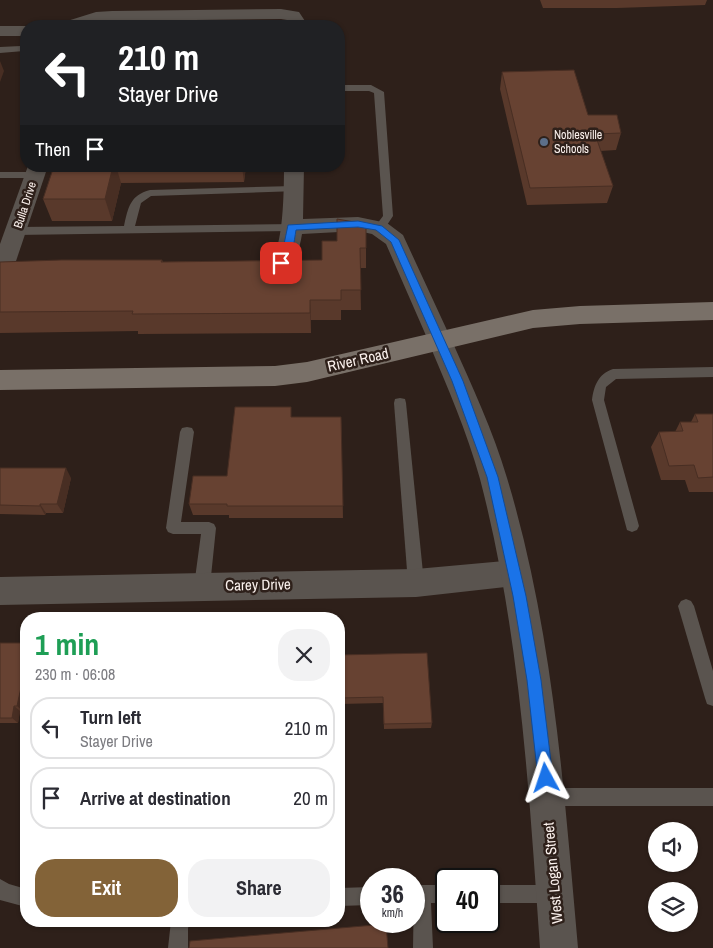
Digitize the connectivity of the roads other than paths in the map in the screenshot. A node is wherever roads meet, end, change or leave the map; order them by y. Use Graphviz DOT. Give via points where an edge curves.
graph roads {
  1 [pos="88,20"];
  2 [pos="292,20"];
  3 [pos="0,31"];
  4 [pos="20,31"];
  5 [pos="20,49"];
  6 [pos="0,50"];
  7 [pos="345,88"];
  8 [pos="22,172"];
  9 [pos="35,172"];
  10 [pos="294,172"];
  11 [pos="0,175"];
  12 [pos="294,189"];
  13 [pos="292,227"];
  14 [pos="379,228"];
  15 [pos="129,229"];
  16 [pos="16,231"];
  17 [pos="227,268"];
  18 [pos="25,269"];
  19 [pos="1,270"];
  20 [pos="713,311"];
  21 [pos="440,341"];
  22 [pos="713,372"];
  23 [pos="0,380"];
  24 [pos="400,403"];
  25 [pos="186,432"];
  26 [pos="632,526"];
  27 [pos="515,573"];
  28 [pos="416,582"];
  29 [pos="202,586"];
  30 [pos="0,591"];
  31 [pos="686,606"];
  32 [pos="713,698"];
  33 [pos="547,797"];
  34 [pos="713,797"];
  35 [pos="0,888"];
  36 [pos="500,894"];
  37 [pos="555,894"];
  38 [pos="20,896"];
  39 [pos="360,896"];
  40 [pos="345,897"];
  41 [pos="179,927"];
  42 [pos="422,933"];
  43 [pos="178,948"];
  44 [pos="423,948"];
  45 [pos="559,948"];
  1 -- 2 [label="street" via="112,16 280,14"];
  3 -- 4 [label="street"];
  5 -- 6 [label="lane"];
  7 -- 14 [label="lane" via="371,88 379,92 388,216"];
  8 -- 11 [label="lane"];
  9 -- 16 [label="street, Bulla Drive"];
  10 -- 12 [label="street"];
  12 -- 13 [label="street"];
  12 -- 15 [label="lane" via="140,195 136,198"];
  13 -- 14 [label="street" via="358,224"];
  13 -- 15 [label="lane"];
  13 -- 17 [label="street" via="288,249 281,263 265,268"];
  14 -- 21 [label="street, West Logan Street" via="395,240"];
  15 -- 16 [label="lane"];
  16 -- 19 [label="street, Bulla Drive"];
  18 -- 19 [label="street"];
  20 -- 21 [label="main road, River Road" via="533,319"];
  21 -- 23 [label="main road, River Road" via="307,372 275,376"];
  21 -- 27 [label="street, West Logan Street" via="492,477"];
  22 -- 26 [label="lane" via="613,374 600,385 598,400"];
  24 -- 28 [label="lane"];
  25 -- 29 [label="lane" via="173,528 208,528"];
  27 -- 28 [label="street, Carey Drive"];
  27 -- 33 [label="street, West Logan Street" via="534,680"];
  28 -- 29 [label="street, Carey Drive"];
  29 -- 30 [label="street, Carey Drive"];
  31 -- 32 [label="lane"];
  33 -- 34 [label="lane"];
  33 -- 37 [label="street, West Logan Street"];
  35 -- 38 [label="lane"];
  36 -- 37 [label="lane"];
  37 -- 45 [label="street, West Logan Street"];
  39 -- 40 [label="lane"];
  41 -- 43 [label="lane"];
  42 -- 44 [label="lane"];
}
